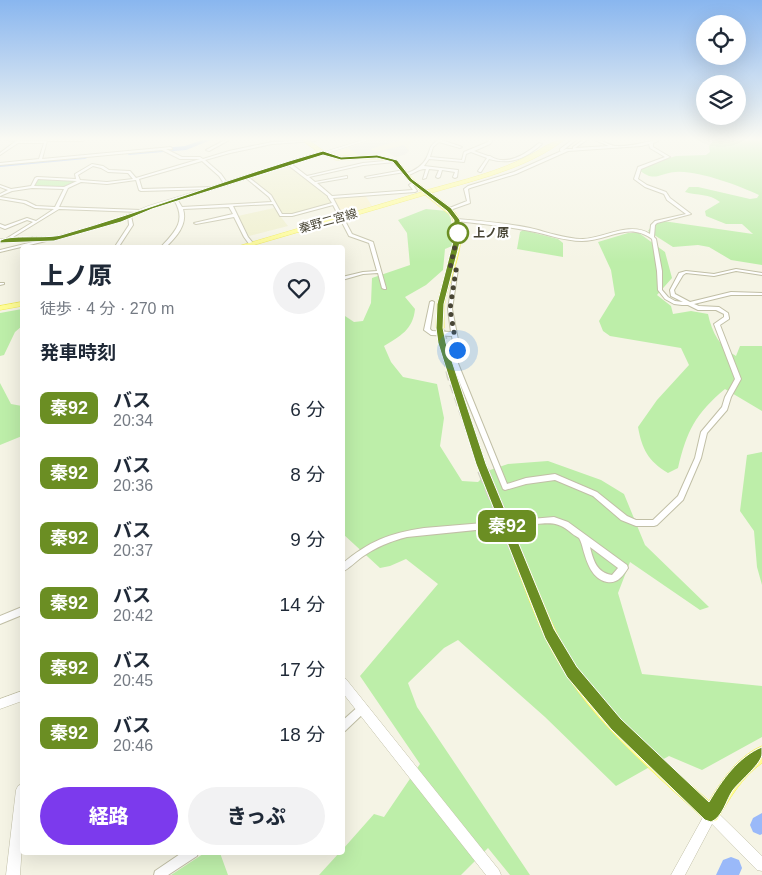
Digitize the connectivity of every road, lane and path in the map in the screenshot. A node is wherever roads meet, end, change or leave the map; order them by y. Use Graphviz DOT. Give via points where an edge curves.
graph roads {
  1 [pos="35,181"];
  2 [pos="78,181"];
  3 [pos="87,181"];
  4 [pos="122,181"];
  5 [pos="137,181"];
  6 [pos="223,181"];
  7 [pos="235,181"];
  8 [pos="252,181"];
  9 [pos="311,181"];
  10 [pos="326,181"];
  11 [pos="468,181"];
  12 [pos="473,181"];
  13 [pos="488,181"];
  14 [pos="637,181"];
  15 [pos="314,183"];
  16 [pos="414,183"];
  17 [pos="226,184"];
  18 [pos="0,186"];
  19 [pos="32,187"];
  20 [pos="66,188"];
  21 [pos="213,188"];
  22 [pos="11,190"];
  23 [pos="429,194"];
  24 [pos="0,196"];
  25 [pos="330,197"];
  26 [pos="176,200"];
  27 [pos="273,203"];
  28 [pos="334,204"];
  29 [pos="231,206"];
  30 [pos="57,208"];
  31 [pos="183,208"];
  32 [pos="449,210"];
  33 [pos="141,211"];
  34 [pos="236,215"];
  35 [pos="129,216"];
  36 [pos="341,219"];
  37 [pos="457,220"];
  38 [pos="36,222"];
  39 [pos="196,223"];
  40 [pos="0,225"];
  41 [pos="652,237"];
  42 [pos="45,240"];
  43 [pos="2,241"];
  44 [pos="25,245"];
  45 [pos="118,245"];
  46 [pos="165,245"];
  47 [pos="251,245"];
  48 [pos="255,245"];
  49 [pos="20,246"];
  50 [pos="0,251"];
  51 [pos="450,268"];
  52 [pos="380,272"];
  53 [pos="762,274"];
  54 [pos="345,278"];
  55 [pos="384,288"];
  56 [pos="762,294"];
  57 [pos="20,302"];
  58 [pos="432,302"];
  59 [pos="691,304"];
  60 [pos="0,306"];
  61 [pos="440,328"];
  62 [pos="455,334"];
  63 [pos="583,537"];
  64 [pos="520,560"];
  65 [pos="345,567"];
  66 [pos="20,612"];
  67 [pos="0,620"];
  68 [pos="345,687"];
  69 [pos="20,697"];
  70 [pos="0,704"];
  71 [pos="363,708"];
  72 [pos="345,725"];
  73 [pos="762,754"];
  74 [pos="20,809"];
  75 [pos="711,814"];
  76 [pos="189,855"];
  77 [pos="762,866"];
  78 [pos="13,875"];
  79 [pos="159,875"];
  80 [pos="494,875"];
  81 [pos="678,875"];
  1 -- 19 [label="street"];
  2 -- 20 [label="street"];
  3 -- 4 [label="street"];
  5 -- 21 [label="street" via="141,190"];
  6 -- 17 [label="street"];
  7 -- 17 [label="street"];
  8 -- 27 [label="street" via="270,196"];
  9 -- 15 [label="street"];
  10 -- 15 [label="street"];
  11 -- 23 [label="main road, 秦野二宮線"];
  12 -- 23 [label="main road, 秦野二宮線"];
  13 -- 32 [label="street" via="466,189 469,202"];
  14 -- 41 [label="street" via="665,194 689,214 656,222"];
  15 -- 25 [label="street"];
  16 -- 23 [label="main road"];
  16 -- 25 [label="street" via="415,192"];
  17 -- 21 [label="street"];
  18 -- 22 [label="street"];
  19 -- 20 [label="street"];
  19 -- 22 [label="street"];
  20 -- 30 [label="street"];
  21 -- 26 [label="street"];
  22 -- 24 [label="street"];
  23 -- 32 [label="main road"];
  23 -- 36 [label="main road, 秦野二宮線"];
  24 -- 30 [label="street" via="35,207"];
  25 -- 28 [label="street"];
  26 -- 31 [label="street"];
  26 -- 33 [label="street"];
  27 -- 28 [label="street" via="281,215"];
  27 -- 29 [label="street"];
  28 -- 36 [label="street"];
  29 -- 31 [label="street"];
  29 -- 34 [label="street"];
  30 -- 33 [label="street"];
  30 -- 38 [label="street"];
  31 -- 46 [label="street" via="183,221"];
  32 -- 37 [label="main road"];
  33 -- 35 [label="street"];
  34 -- 39 [label="street"];
  34 -- 47 [label="street"];
  35 -- 42 [label="street"];
  35 -- 45 [label="street" via="130,225"];
  36 -- 48 [label="main road, 秦野二宮線"];
  36 -- 52 [label="street" via="350,235 371,242"];
  37 -- 41 [label="street" via="521,228 572,240 592,239 628,230"];
  37 -- 51 [label="main road" via="458,234"];
  38 -- 40 [label="street" via="27,219 5,228"];
  38 -- 43 [label="street"];
  41 -- 59 [label="street" via="661,270 662,294 672,301"];
  42 -- 43 [label="street"];
  42 -- 44 [label="street"];
  49 -- 50 [label="street"];
  51 -- 61 [label="main road" via="440,304"];
  51 -- 62 [label="street" via="456,270 450,309"];
  52 -- 54 [label="street"];
  52 -- 55 [label="street"];
  53 -- 59 [label="street" via="736,270 714,275 683,273 672,293"];
  56 -- 59 [label="street" via="725,294"];
  57 -- 60 [label="main road"];
  58 -- 62 [label="street" via="427,330"];
  59 -- 62 [label="street" via="698,308 718,308 726,313 727,318 717,324 738,379 725,408 704,432 698,458 681,498 654,523 636,523 624,518 595,494 555,478 505,486 454,361 457,350"];
  63 -- 63 [label="street" via="593,570 606,579 614,578 624,568"];
  63 -- 65 [label="street" via="554,520 432,530 387,538 371,545"];
  64 -- 75 [label="main road" via="550,634 572,672 616,724"];
  66 -- 67 [label="street"];
  68 -- 71 [label="street"];
  69 -- 70 [label="street"];
  71 -- 72 [label="street"];
  71 -- 80 [label="street"];
  73 -- 75 [label="main road" via="728,784"];
  74 -- 78 [label="street"];
  75 -- 77 [label="street"];
  75 -- 81 [label="street"];
  76 -- 79 [label="street"];
}
